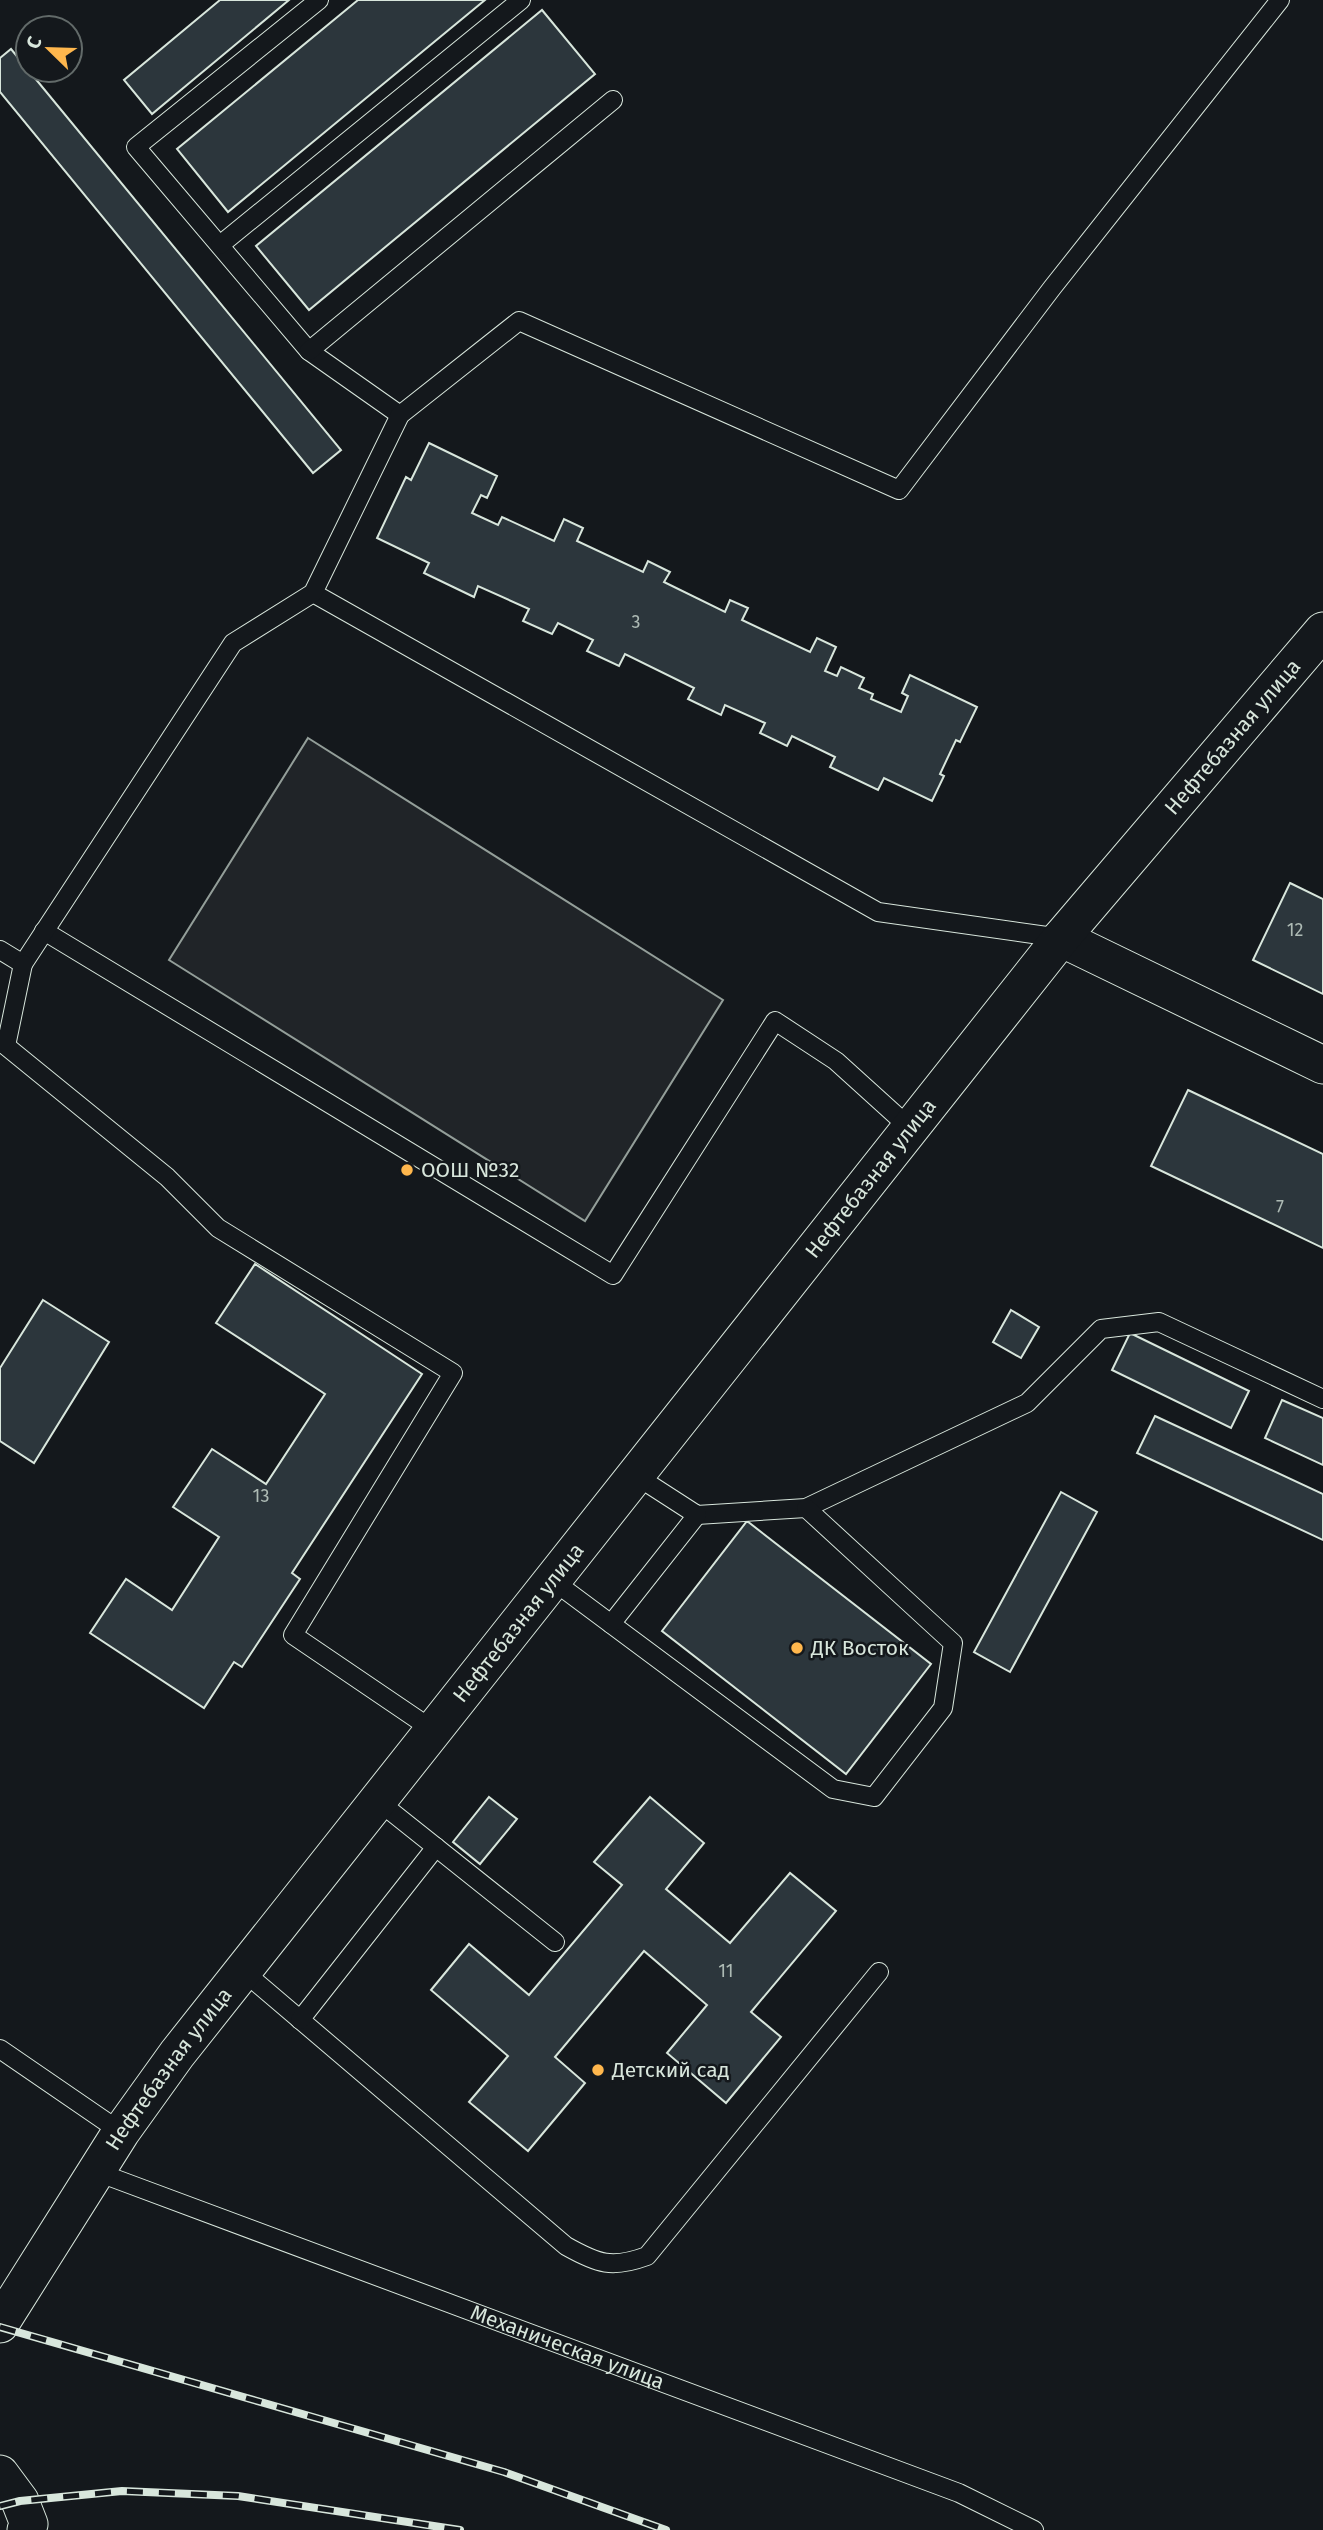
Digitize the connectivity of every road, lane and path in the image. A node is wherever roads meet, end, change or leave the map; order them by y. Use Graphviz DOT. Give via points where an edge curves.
graph roads {
  1 [pos="319,0"];
  2 [pos="521,0"];
  3 [pos="1280,0"];
  4 [pos="612,100"];
  5 [pos="220,245"];
  6 [pos="309,351"];
  7 [pos="400,415"];
  8 [pos="313,593"];
  9 [pos="1323,631"];
  10 [pos="44,931"];
  11 [pos="1060,938"];
  12 [pos="0,950"];
  13 [pos="23,964"];
  14 [pos="1323,1065"];
  15 [pos="910,1128"];
  16 [pos="1323,1399"];
  17 [pos="635,1475"];
  18 [pos="806,1508"];
  19 [pos="697,1515"];
  20 [pos="552,1580"];
  21 [pos="611,1624"];
  22 [pos="433,1730"];
  23 [pos="378,1801"];
  24 [pos="436,1847"];
  25 [pos="555,1942"];
  26 [pos="243,1971"];
  27 [pos="879,1972"];
  28 [pos="300,2020"];
  29 [pos="0,2049"];
  30 [pos="121,2132"];
  31 [pos="97,2172"];
  32 [pos="0,2324"];
  33 [pos="0,2473"];
  34 [pos="30,2528"];
  35 [pos="1034,2530"];
  1 -- 5 [label="lane" via="136,147"];
  2 -- 5 [label="lane"];
  3 -- 7 [label="lane" via="899,490 519,321"];
  4 -- 6 [label="lane"];
  5 -- 6 [label="lane"];
  6 -- 7 [label="lane"];
  7 -- 8 [label="lane"];
  8 -- 10 [label="lane" via="233,643"];
  8 -- 11 [label="lane" via="878,912"];
  9 -- 11 [label="street, Нефтебазная улица"];
  10 -- 13 [label="lane"];
  10 -- 15 [label="lane" via="613,1275 775,1021 836,1061"];
  11 -- 14 [label="street"];
  11 -- 15 [label="street, Нефтебазная улица"];
  12 -- 13 [label="lane"];
  13 -- 22 [label="lane" via="6,1045 167,1177 218,1228 453,1373 293,1635"];
  15 -- 17 [label="street, Нефтебазная улица"];
  16 -- 18 [label="lane" via="1159,1322 1101,1329 1027,1403"];
  17 -- 19 [label="lane"];
  17 -- 20 [label="street, Нефтебазная улица"];
  18 -- 19 [label="lane"];
  18 -- 21 [label="lane" via="953,1643 943,1708 874,1797 833,1789"];
  19 -- 21 [label="lane"];
  20 -- 21 [label="lane"];
  20 -- 22 [label="street, Нефтебазная улица"];
  22 -- 23 [label="street, Нефтебазная улица"];
  23 -- 24 [label="lane"];
  23 -- 26 [label="street, Нефтебазная улица"];
  24 -- 25 [label="lane"];
  24 -- 28 [label="lane"];
  26 -- 28 [label="lane"];
  26 -- 30 [label="street, Нефтебазная улица"];
  27 -- 28 [label="lane" via="648,2256 622,2265 591,2260 566,2246"];
  29 -- 30 [label="lane"];
  30 -- 31 [label="street, Нефтебазная улица"];
  31 -- 32 [label="street, Нефтебазная улица"];
  31 -- 35 [label="lane, Механическая улица" via="959,2493"];
  33 -- 34 [label="street" via="20,2501"];
}
